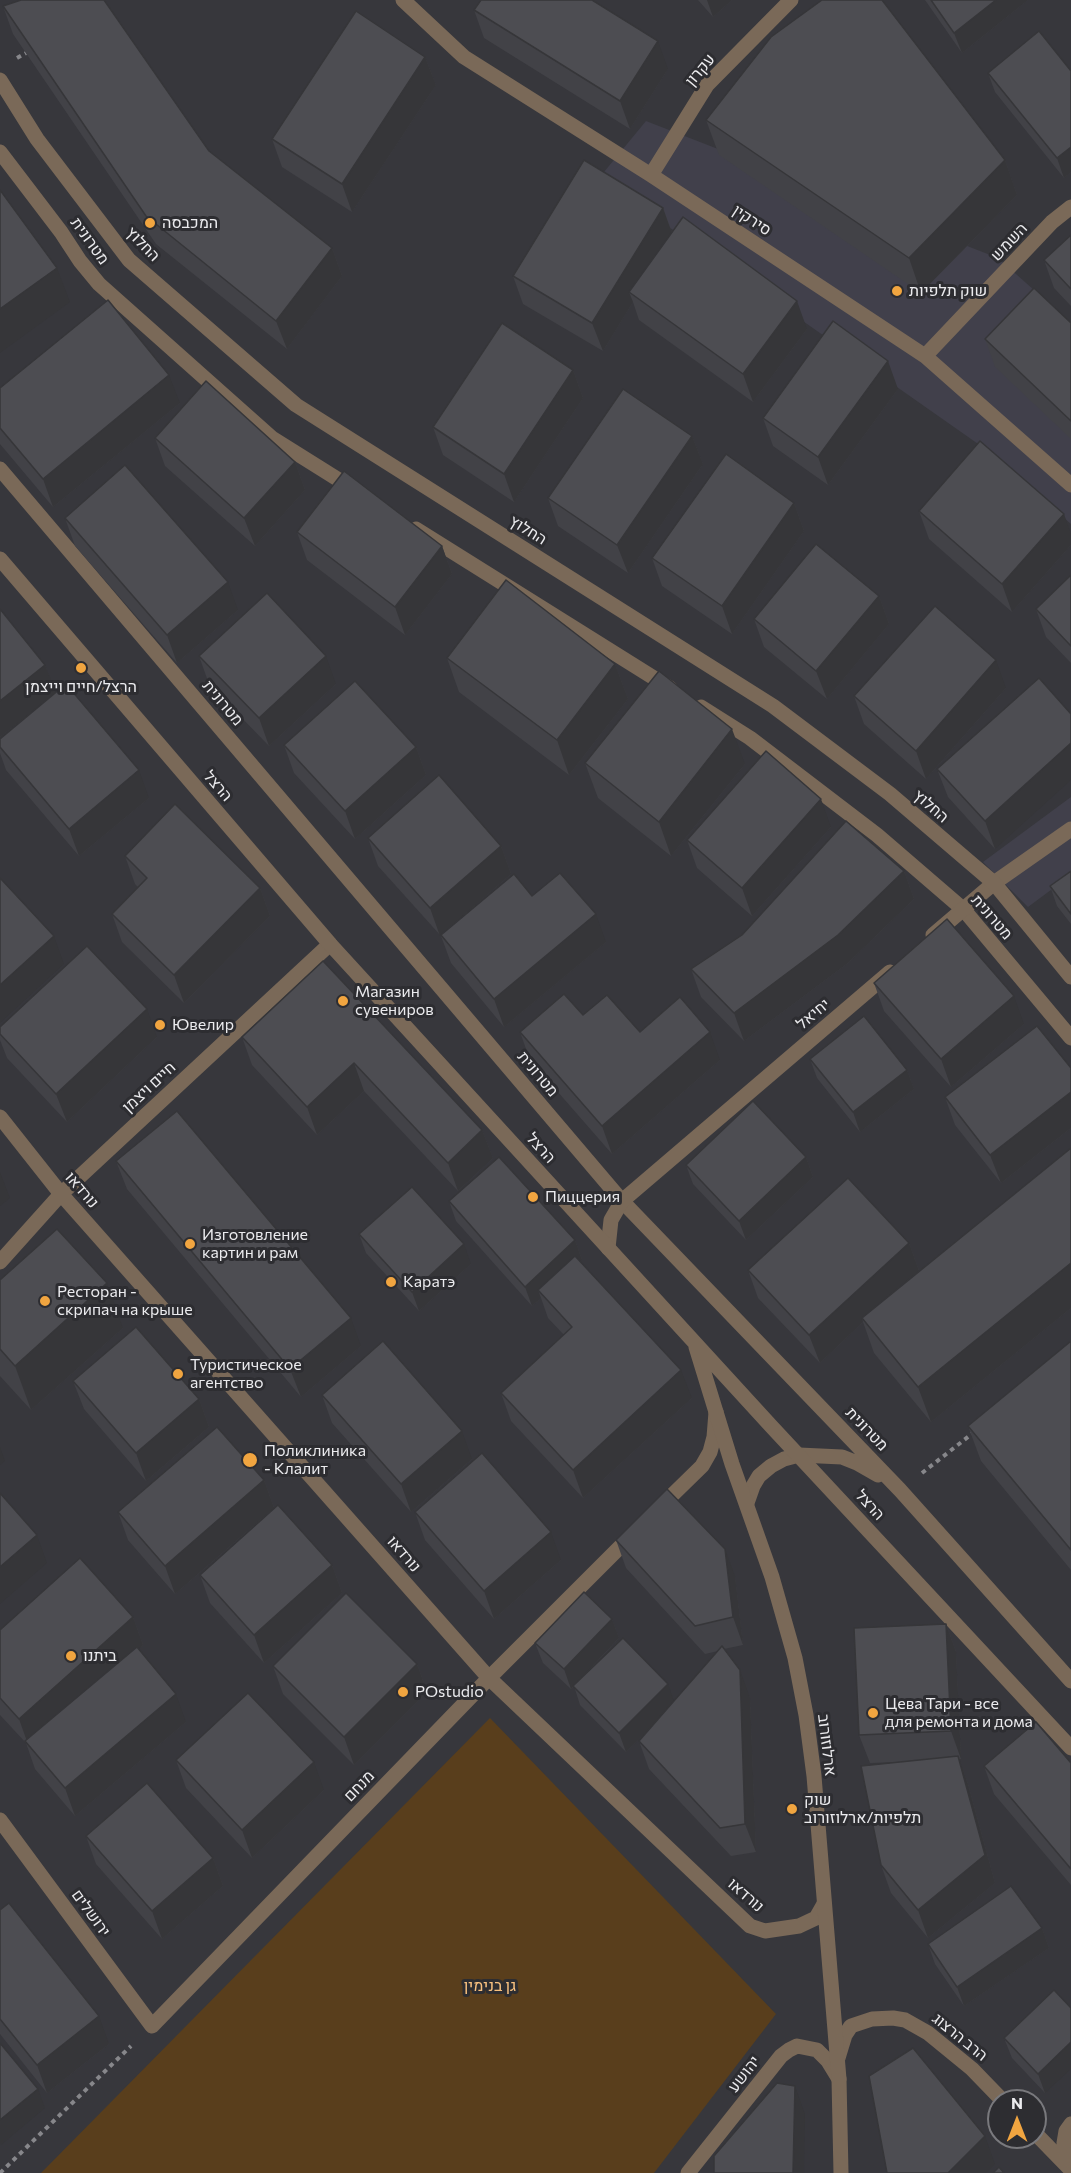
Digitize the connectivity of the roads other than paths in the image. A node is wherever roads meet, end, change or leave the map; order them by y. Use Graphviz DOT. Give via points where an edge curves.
graph roads {
  1 [pos="403,0"];
  2 [pos="791,0"];
  3 [pos="0,80"];
  4 [pos="0,152"];
  5 [pos="651,175"];
  6 [pos="1071,207"];
  7 [pos="926,356"];
  8 [pos="0,469"];
  9 [pos="1071,485"];
  10 [pos="364,496"];
  11 [pos="404,521"];
  12 [pos="0,559"];
  13 [pos="1071,829"];
  14 [pos="994,883"];
  15 [pos="964,909"];
  16 [pos="330,944"];
  17 [pos="921,946"];
  18 [pos="903,961"];
  19 [pos="1071,978"];
  20 [pos="1071,1038"];
  21 [pos="0,1117"];
  22 [pos="61,1194"];
  23 [pos="622,1201"];
  24 [pos="608,1248"];
  25 [pos="0,1262"];
  26 [pos="692,1339"];
  27 [pos="716,1409"];
  28 [pos="799,1455"];
  29 [pos="900,1490"];
  30 [pos="747,1503"];
  31 [pos="489,1678"];
  32 [pos="1071,1681"];
  33 [pos="1071,1748"];
  34 [pos="0,1820"];
  35 [pos="824,1904"];
  36 [pos="152,2026"];
  37 [pos="837,2061"];
  38 [pos="839,2079"];
  39 [pos="992,2089"];
  40 [pos="1071,2124"];
  41 [pos="1047,2145"];
  42 [pos="1070,2169"];
  43 [pos="688,2173"];
  44 [pos="841,2173"];
  1 -- 5 [label="street, סירקין" via="464,57"];
  2 -- 5 [label="street, עקרון" via="707,86"];
  3 -- 14 [label="street, החלוץ" via="37,139 129,260 297,405 773,706 890,794"];
  4 -- 10 [label="street, מטרונית" via="99,284 272,438"];
  5 -- 7 [label="street, סירקין"];
  6 -- 7 [label="street, השמש" via="1052,222"];
  7 -- 9 [label="street, סירקין"];
  8 -- 23 [label="street, מטרונית"];
  11 -- 15 [label="street, מטרונית" via="750,738 877,835"];
  12 -- 16 [label="street, הרצל"];
  13 -- 14 [label="street"];
  14 -- 15 [label="street"];
  14 -- 19 [label="street, החלוץ"];
  15 -- 17 [label="street"];
  15 -- 20 [label="street, מטרונית"];
  16 -- 22 [label="street, חיים ויצמן"];
  16 -- 24 [label="street, הרצל"];
  18 -- 23 [label="street, יחיאל"];
  21 -- 22 [label="street, נורדאו"];
  22 -- 25 [label="street, חיים ויצמן"];
  22 -- 31 [label="street, נורדאו"];
  23 -- 24 [label="street, יחיאל" via="611,1220"];
  23 -- 29 [label="street, מטרונית"];
  24 -- 26 [label="street, הרצל"];
  26 -- 27 [label="street, ארלוזורוב"];
  26 -- 28 [label="street, הרצל"];
  27 -- 30 [label="street, ארלוזורוב"];
  27 -- 31 [label="street, מנחם" via="714,1437 702,1466"];
  28 -- 29 [label="street" via="842,1457"];
  28 -- 30 [label="street" via="783,1459 759,1476"];
  28 -- 33 [label="street, הרצל"];
  29 -- 32 [label="street, מטרונית"];
  30 -- 35 [label="street, ארלוזורוב" via="795,1658 814,1776"];
  31 -- 35 [label="street, נורדאו" via="750,1926 765,1931 799,1926 816,1918"];
  31 -- 36 [label="street, מנחם"];
  34 -- 36 [label="street, ירושלים"];
  35 -- 37 [label="street, ארלוזורוב"];
  37 -- 38 [label="street, ארלוזורוב"];
  37 -- 39 [label="street, הרב הרצוג" via="851,2026 872,2019 905,2020 937,2040"];
  38 -- 43 [label="street, יהושע" via="817,2050 798,2046 789,2050"];
  38 -- 44 [label="street, ארלוזורוב"];
  40 -- 42 [label="street" via="1064,2143"];
  41 -- 42 [label="street"];
}
